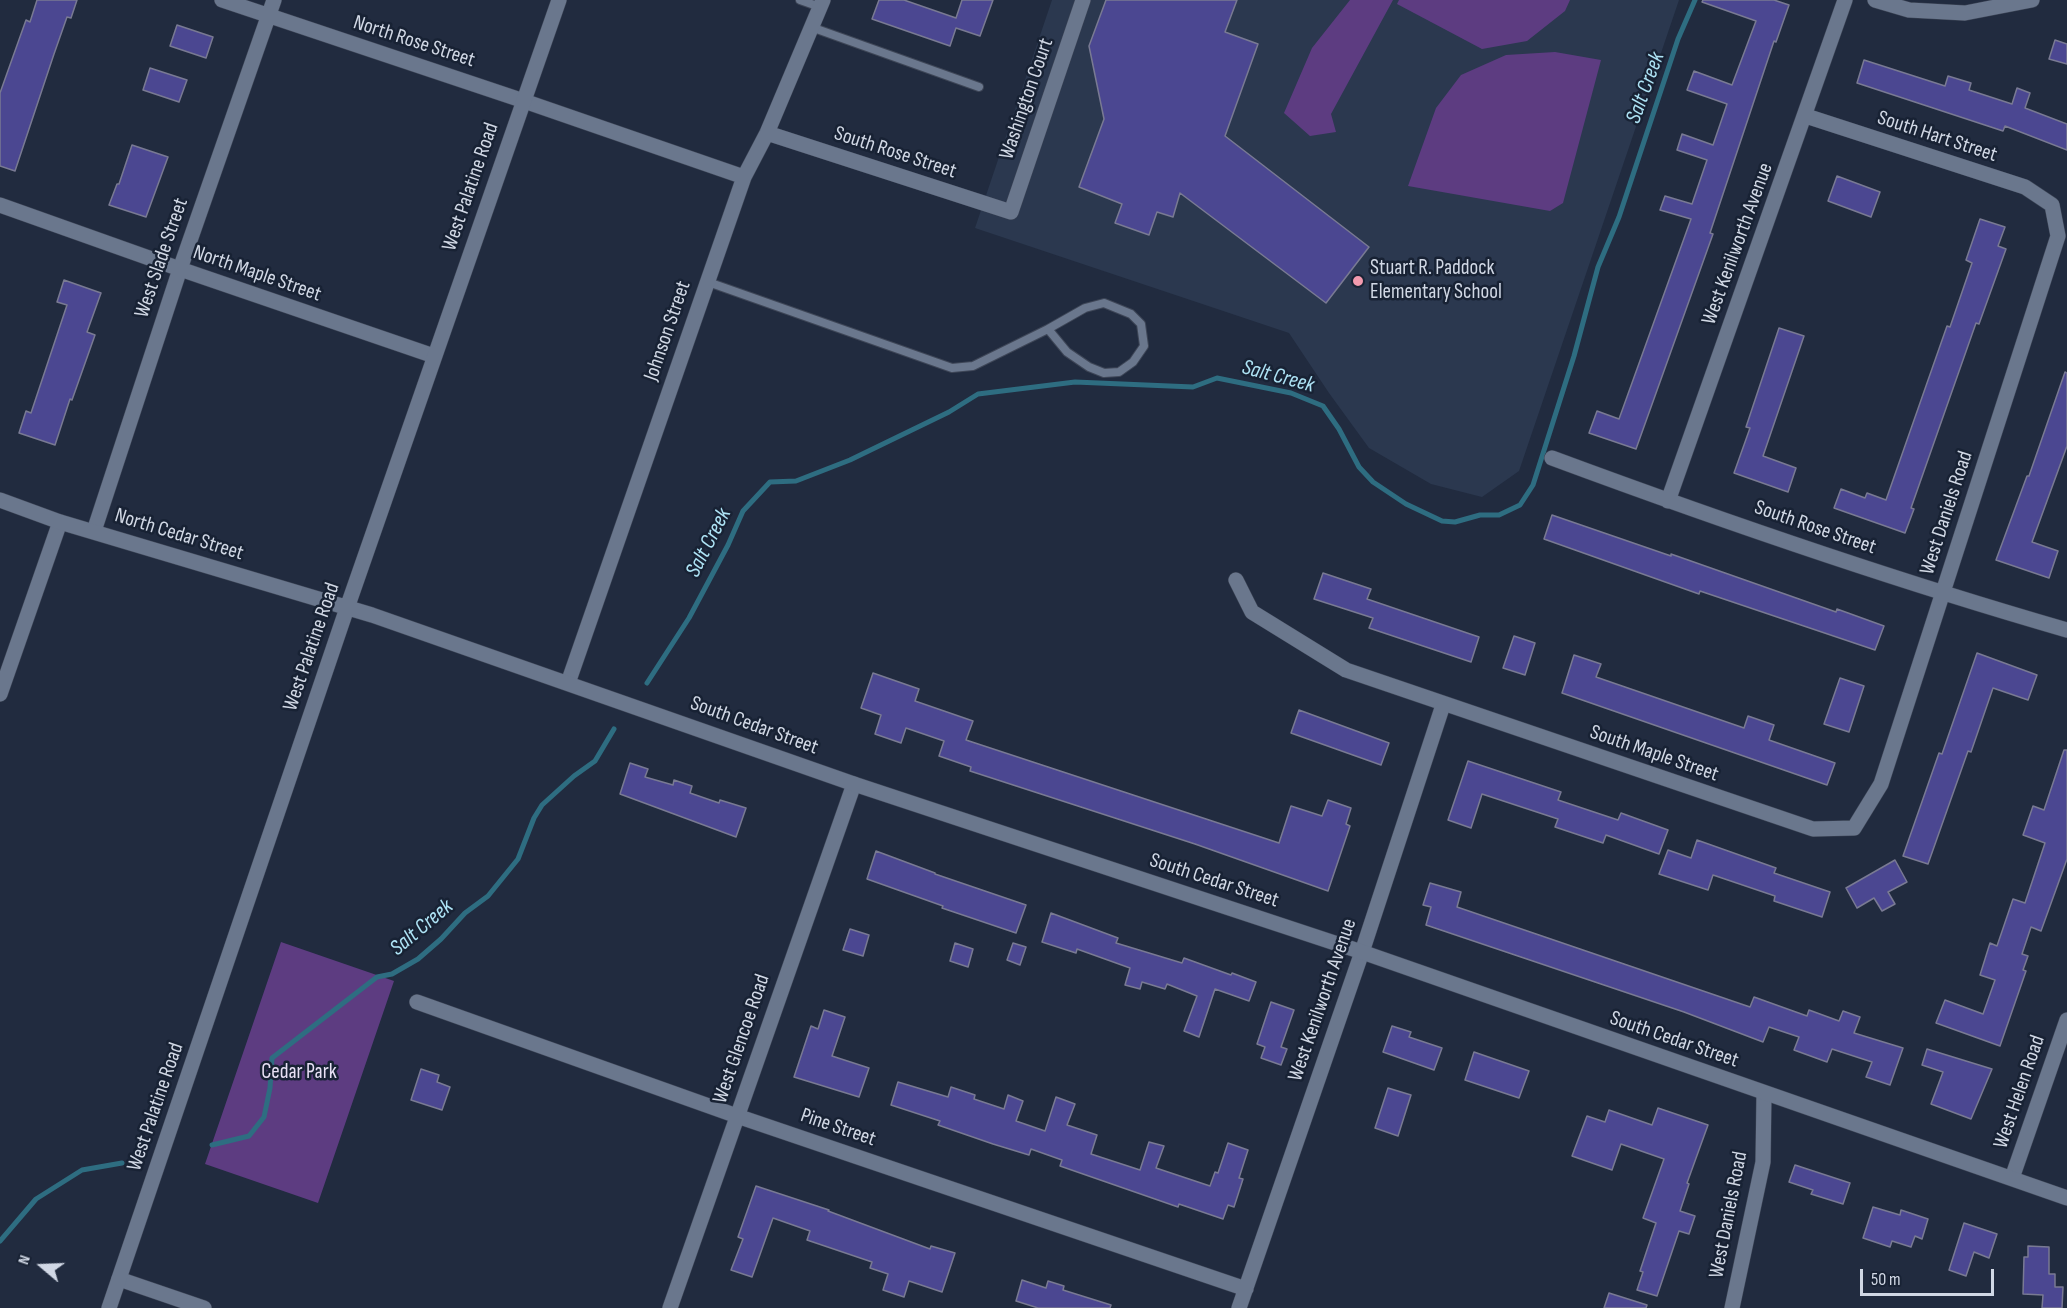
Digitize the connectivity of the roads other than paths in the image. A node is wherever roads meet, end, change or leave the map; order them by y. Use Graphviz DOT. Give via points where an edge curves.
graph roads {
  1 [pos="222,0"];
  2 [pos="274,0"];
  3 [pos="559,0"];
  4 [pos="800,0"];
  5 [pos="1083,0"];
  6 [pos="1845,0"];
  7 [pos="1875,0"];
  8 [pos="2032,0"];
  9 [pos="821,3"];
  10 [pos="269,17"];
  11 [pos="812,27"];
  12 [pos="979,87"];
  13 [pos="524,100"];
  14 [pos="1806,116"];
  15 [pos="767,133"];
  16 [pos="744,177"];
  17 [pos="0,205"];
  18 [pos="2052,205"];
  19 [pos="1011,212"];
  20 [pos="180,269"];
  21 [pos="708,282"];
  22 [pos="1048,329"];
  23 [pos="434,356"];
  24 [pos="1552,458"];
  25 [pos="0,500"];
  26 [pos="1668,501"];
  27 [pos="60,522"];
  28 [pos="94,531"];
  29 [pos="1236,580"];
  30 [pos="1942,594"];
  31 [pos="347,608"];
  32 [pos="2067,630"];
  33 [pos="568,682"];
  34 [pos="0,694"];
  35 [pos="1443,705"];
  36 [pos="854,784"];
  37 [pos="1854,828"];
  38 [pos="1362,952"];
  39 [pos="417,1002"];
  40 [pos="2067,1020"];
  41 [pos="1764,1094"];
  42 [pos="737,1116"];
  43 [pos="2012,1178"];
  44 [pos="2067,1198"];
  45 [pos="119,1279"];
  46 [pos="1246,1289"];
  47 [pos="109,1308"];
  48 [pos="204,1308"];
  49 [pos="670,1308"];
  50 [pos="1239,1308"];
  51 [pos="1732,1308"];
  1 -- 10 [label="street, North Rose Street"];
  2 -- 10 [label="street, West Slade Street"];
  3 -- 13 [label="street, West Palatine Road"];
  4 -- 9 [label="lane"];
  5 -- 19 [label="street, Washington Court"];
  6 -- 14 [label="street, West Kenilworth Avenue"];
  7 -- 8 [label="street" via="1909,10 1965,13"];
  9 -- 11 [label="street, Johnson Street"];
  10 -- 13 [label="street, North Rose Street"];
  10 -- 20 [label="street, West Slade Street"];
  11 -- 12 [label="lane"];
  11 -- 15 [label="street, Johnson Street"];
  13 -- 16 [label="street"];
  13 -- 23 [label="street, West Palatine Road"];
  14 -- 18 [label="street, South Hart Street" via="2025,187"];
  14 -- 26 [label="street, West Kenilworth Avenue"];
  15 -- 16 [label="street, Johnson Street"];
  15 -- 19 [label="street, South Rose Street"];
  16 -- 21 [label="street, Johnson Street"];
  17 -- 20 [label="street, North Maple Street"];
  18 -- 30 [label="street, West Daniels Road" via="2058,236"];
  20 -- 23 [label="street, North Maple Street"];
  20 -- 28 [label="street, West Slade Street"];
  21 -- 22 [label="lane" via="952,368 973,366"];
  21 -- 33 [label="street, Johnson Street"];
  22 -- 22 [label="lane" via="1067,352 1104,373 1119,372 1133,362 1144,346 1142,324 1131,314 1104,303 1085,308"];
  23 -- 31 [label="street, West Palatine Road"];
  24 -- 26 [label="street, South Rose Street"];
  25 -- 27 [label="street, North Cedar Street"];
  26 -- 30 [label="street, South Rose Street"];
  27 -- 28 [label="street, North Cedar Street"];
  27 -- 34 [label="street"];
  28 -- 31 [label="street, North Cedar Street"];
  29 -- 35 [label="street, South Maple Street" via="1252,612 1346,670"];
  30 -- 32 [label="street, South Rose Street"];
  30 -- 37 [label="street, West Daniels Road" via="1881,784"];
  31 -- 33 [label="street, South Cedar Street"];
  31 -- 45 [label="street, West Palatine Road"];
  33 -- 36 [label="street, South Cedar Street"];
  35 -- 37 [label="street, South Maple Street" via="1813,829"];
  35 -- 38 [label="street, West Kenilworth Avenue"];
  36 -- 38 [label="street, South Cedar Street"];
  36 -- 42 [label="street, West Glencoe Road"];
  38 -- 41 [label="street, South Cedar Street"];
  38 -- 46 [label="street, West Kenilworth Avenue"];
  39 -- 42 [label="street, Pine Street"];
  40 -- 43 [label="street, West Helen Road"];
  41 -- 43 [label="street, South Cedar Street"];
  41 -- 51 [label="street, West Daniels Road" via="1763,1162"];
  42 -- 46 [label="street, Pine Street"];
  42 -- 49 [label="street, West Glencoe Road"];
  43 -- 44 [label="street, South Cedar Street"];
  45 -- 47 [label="street, West Palatine Road"];
  45 -- 48 [label="street"];
  46 -- 50 [label="street, West Kenilworth Avenue"];
}
